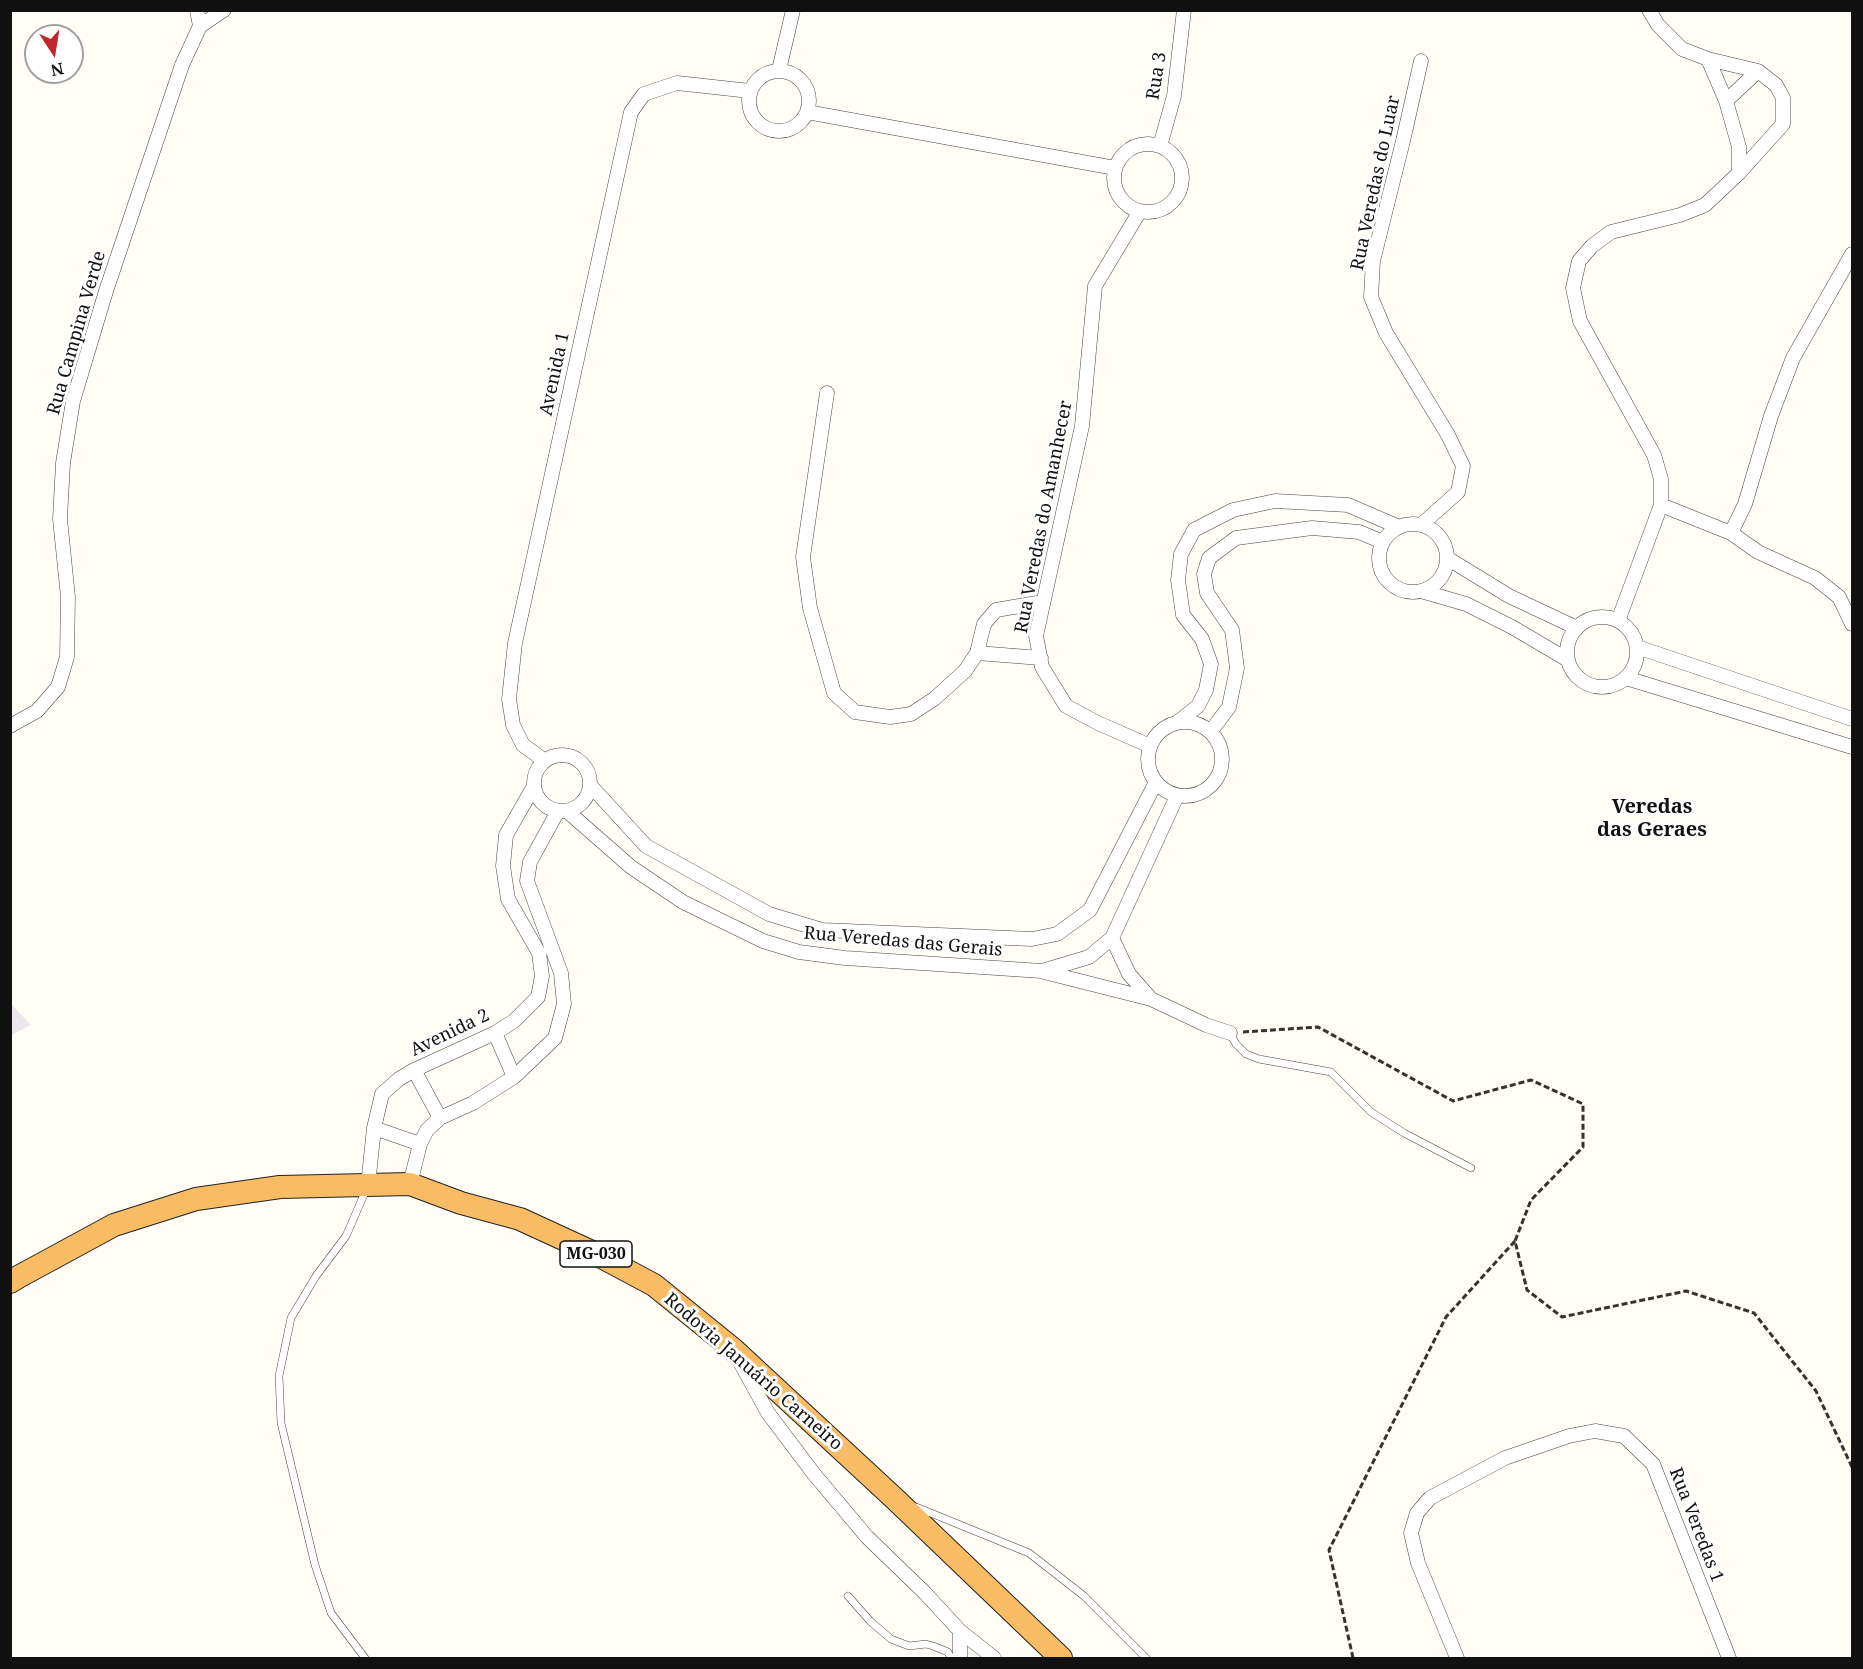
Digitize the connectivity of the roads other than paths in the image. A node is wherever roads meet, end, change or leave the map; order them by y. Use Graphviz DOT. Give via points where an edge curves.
graph roads {
  1 [pos="197,10"];
  2 [pos="224,10"];
  3 [pos="793,10"];
  4 [pos="1184,10"];
  5 [pos="1649,10"];
  6 [pos="200,26"];
  7 [pos="1708,59"];
  8 [pos="1421,61"];
  9 [pos="779,70"];
  10 [pos="1758,71"];
  11 [pos="750,92"];
  12 [pos="1726,101"];
  13 [pos="807,112"];
  14 [pos="1160,146"];
  15 [pos="1115,168"];
  16 [pos="1739,173"];
  17 [pos="1140,211"];
  18 [pos="1852,254"];
  19 [pos="827,393"];
  20 [pos="1661,505"];
  21 [pos="1421,525"];
  22 [pos="1399,527"];
  23 [pos="1731,534"];
  24 [pos="1383,542"];
  25 [pos="1447,558"];
  26 [pos="1421,591"];
  27 [pos="1043,602"];
  28 [pos="1618,621"];
  29 [pos="1852,624"];
  30 [pos="1577,628"];
  31 [pos="1637,647"];
  32 [pos="977,653"];
  33 [pos="1041,658"];
  34 [pos="1568,660"];
  35 [pos="1626,678"];
  36 [pos="1852,719"];
  37 [pos="1178,722"];
  38 [pos="10,726"];
  39 [pos="1211,731"];
  40 [pos="1150,746"];
  41 [pos="1852,747"];
  42 [pos="545,760"];
  43 [pos="1156,782"];
  44 [pos="591,785"];
  45 [pos="534,786"];
  46 [pos="1177,795"];
  47 [pos="563,811"];
  48 [pos="1112,938"];
  49 [pos="1042,971"];
  50 [pos="1151,999"];
  51 [pos="495,1033"];
  52 [pos="1230,1033"];
  53 [pos="414,1071"];
  54 [pos="514,1077"];
  55 [pos="440,1118"];
  56 [pos="374,1128"];
  57 [pos="420,1144"];
  58 [pos="1471,1168"];
  59 [pos="410,1184"];
  60 [pos="368,1185"];
  61 [pos="10,1282"];
  62 [pos="733,1349"];
  63 [pos="895,1499"];
  64 [pos="848,1596"];
  65 [pos="960,1631"];
  66 [pos="365,1659"];
  67 [pos="951,1659"];
  68 [pos="960,1659"];
  69 [pos="994,1659"];
  70 [pos="1060,1659"];
  71 [pos="1146,1659"];
  72 [pos="1456,1659"];
  73 [pos="1729,1659"];
  1 -- 6 [label="street"];
  2 -- 6 [label="street"];
  3 -- 9 [label="street"];
  4 -- 14 [label="street, Rua 3" via="1174,96"];
  5 -- 7 [label="street" via="1682,49"];
  6 -- 38 [label="street, Rua Campina Verde" via="174,88 73,401 63,463 60,519 68,597 67,657 58,687 38,711"];
  7 -- 10 [label="street"];
  7 -- 12 [label="street"];
  8 -- 21 [label="street, Rua Veredas do Luar" via="1374,261 1371,297 1386,333 1463,466 1458,492"];
  9 -- 11 [label="street" via="761,76"];
  9 -- 13 [label="street" via="798,77 804,84 809,102"];
  10 -- 12 [label="street"];
  10 -- 16 [label="street" via="1776,85 1784,98 1783,124"];
  11 -- 13 [label="street" via="750,112 764,127 793,127"];
  11 -- 42 [label="street, Avenida 1" via="677,83 644,94 631,112 514,643 509,699 513,725 523,745"];
  12 -- 16 [label="street" via="1738,147"];
  13 -- 15 [label="street"];
  14 -- 15 [label="street" via="1149,144 1128,150"];
  14 -- 17 [label="street" via="1170,152 1181,171 1178,193 1162,209"];
  15 -- 17 [label="street" via="1113,179 1121,200"];
  16 -- 20 [label="street" via="1705,205 1611,232 1579,261 1573,288 1580,321 1654,455 1661,479"];
  17 -- 27 [label="street, Rua Veredas do Amanhecer" via="1095,286 1082,426"];
  18 -- 23 [label="street" via="1792,358 1745,504"];
  19 -- 32 [label="street" via="803,557 810,608 834,693 855,712 890,717 912,714 965,671"];
  20 -- 23 [label="street"];
  20 -- 28 [label="street"];
  21 -- 22 [label="street"];
  21 -- 25 [label="street" via="1440,537"];
  22 -- 24 [label="street"];
  22 -- 37 [label="street" via="1348,505 1275,501 1233,510 1194,530 1181,555 1178,580 1183,615 1202,639 1211,664 1198,706"];
  23 -- 29 [label="street" via="1758,552 1815,578 1839,597"];
  24 -- 26 [label="street" via="1379,553 1383,574 1399,589"];
  24 -- 39 [label="street" via="1359,532 1312,528 1236,538 1209,558 1204,574 1207,593 1232,630 1238,668 1229,707"];
  25 -- 26 [label="street" via="1439,579"];
  25 -- 30 [label="street" via="1509,596"];
  26 -- 34 [label="street" via="1466,604"];
  27 -- 32 [label="street" via="996,610 984,624"];
  27 -- 33 [label="street, Rua Veredas do Amanhecer" via="1036,636"];
  28 -- 30 [label="street" via="1597,618"];
  28 -- 31 [label="street" via="1634,637"];
  30 -- 34 [label="street" via="1571,637"];
  31 -- 35 [label="street" via="1637,658"];
  31 -- 36 [label="street"];
  32 -- 33 [label="street"];
  33 -- 40 [label="street, Rua Veredas do Amanhecer" via="1042,667 1066,706"];
  34 -- 35 [label="street" via="1581,680 1592,685 1610,686"];
  35 -- 41 [label="street"];
  37 -- 39 [label="street" via="1190,721"];
  37 -- 40 [label="street" via="1156,734"];
  39 -- 46 [label="street" via="1222,752 1219,775 1202,792"];
  40 -- 43 [label="street" via="1149,771"];
  42 -- 44 [label="street" via="572,756 587,768"];
  42 -- 45 [label="street" via="534,777"];
  43 -- 44 [label="street, Rua Veredas das Gerais" via="1090,910 1057,934 1032,939 822,930 769,915 646,846"];
  43 -- 46 [label="street"];
  44 -- 47 [label="street" via="583,802"];
  45 -- 47 [label="street" via="542,803"];
  45 -- 51 [label="street, Avenida 2" via="506,835 503,866 508,899 539,953 542,976 538,997"];
  46 -- 48 [label="street, Rua Veredas das Gerais"];
  47 -- 49 [label="street, Rua Veredas das Gerais" via="631,867 683,902 763,941 798,952 845,958"];
  47 -- 54 [label="street" via="530,862 527,880 561,973 564,1004 555,1038"];
  48 -- 49 [label="street, Rua Veredas das Gerais" via="1089,957"];
  48 -- 50 [label="street" via="1129,974"];
  49 -- 50 [label="street"];
  50 -- 52 [label="street"];
  51 -- 53 [label="street, Avenida 2"];
  51 -- 54 [label="street"];
  52 -- 58 [label="lane" via="1246,1054 1331,1072 1371,1112"];
  53 -- 55 [label="street"];
  53 -- 56 [label="street, Avenida 2" via="382,1094"];
  54 -- 55 [label="street"];
  55 -- 57 [label="street"];
  56 -- 57 [label="street"];
  56 -- 60 [label="street, Avenida 2"];
  57 -- 59 [label="street"];
  59 -- 60 [label="highway, Rodovia Januário Carneiro / MG-030"];
  59 -- 62 [label="highway, Rodovia Januário Carneiro / MG-030" via="520,1220 594,1253 654,1285"];
  60 -- 61 [label="highway, Rodovia Januário Carneiro / MG-030" via="280,1187 196,1199 114,1226"];
  60 -- 66 [label="lane" via="346,1236 291,1318 279,1377 281,1423 315,1565 331,1613"];
  62 -- 63 [label="highway, Rodovia Januário Carneiro / MG-030"];
  62 -- 65 [label="street" via="768,1413 814,1474 867,1537"];
  63 -- 70 [label="highway, Rodovia Januário Carneiro / MG-030"];
  63 -- 71 [label="lane" via="1029,1553 1084,1596"];
  64 -- 67 [label="lane" via="891,1639 909,1646 933,1646 948,1652"];
  65 -- 68 [label="street"];
  65 -- 69 [label="street"];
  72 -- 73 [label="street, Rua Veredas 1" via="1418,1563 1412,1533 1417,1513 1430,1498 1505,1458 1595,1431 1624,1437 1653,1464"];
}
